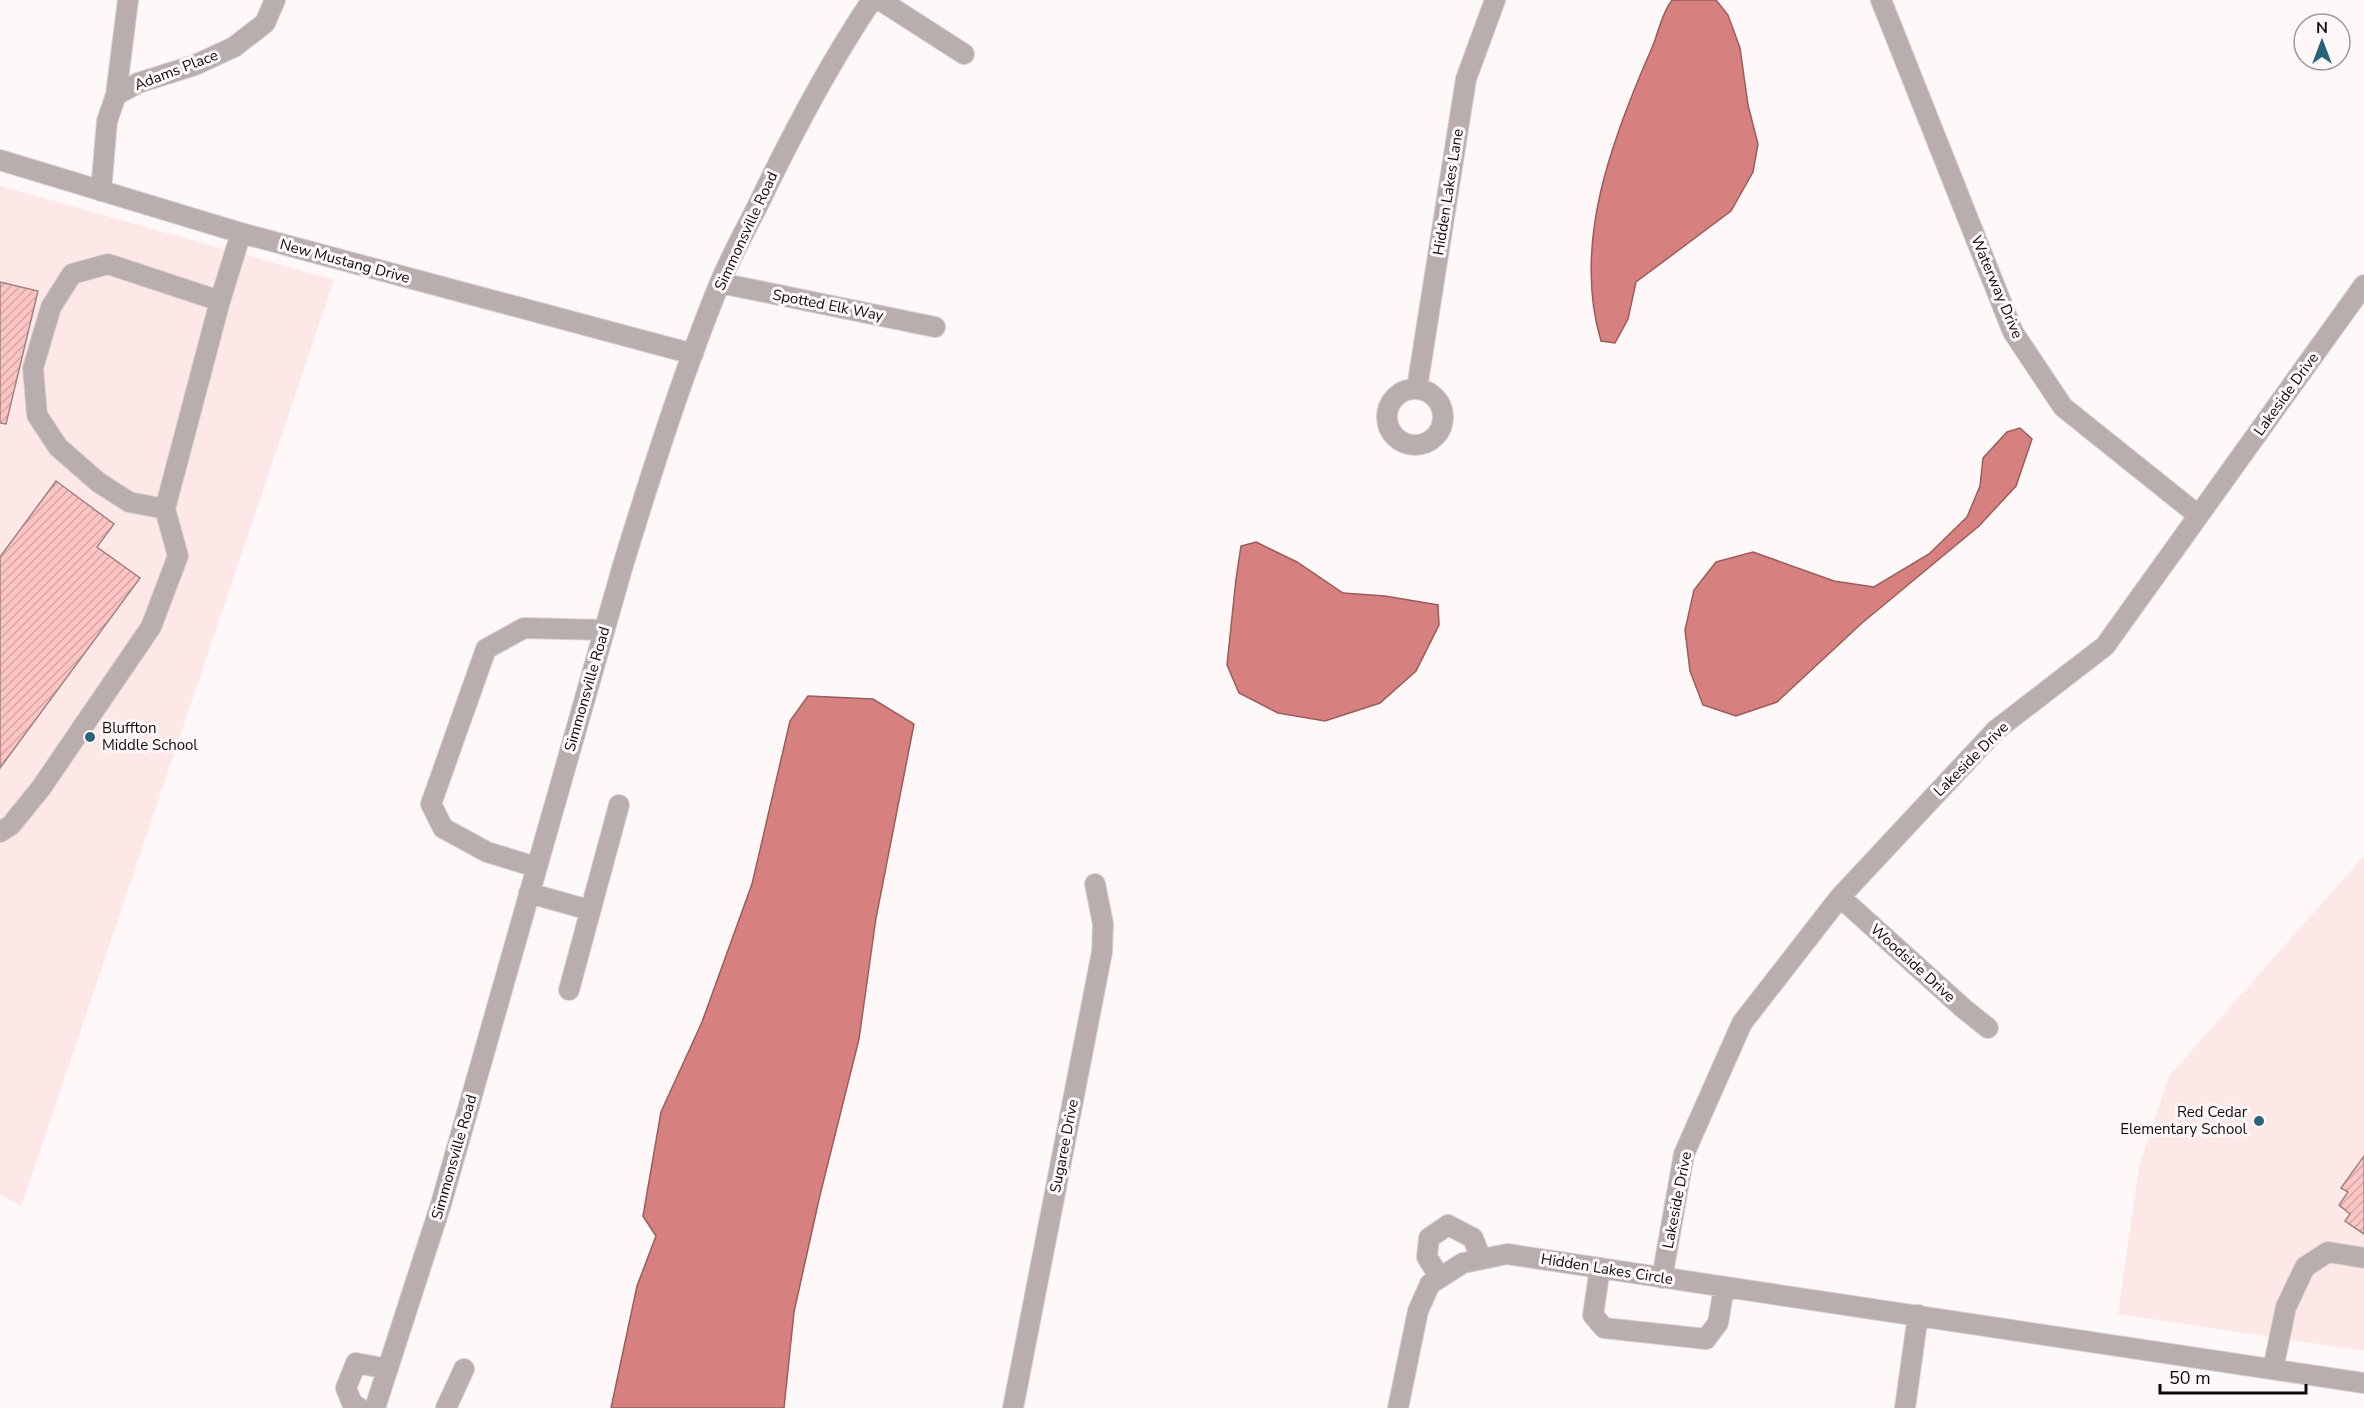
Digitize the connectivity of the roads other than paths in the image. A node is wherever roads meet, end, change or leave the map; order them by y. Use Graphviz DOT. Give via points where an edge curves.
graph roads {
  1 [pos="128,0"];
  2 [pos="275,0"];
  3 [pos="872,0"];
  4 [pos="880,0"];
  5 [pos="1495,0"];
  6 [pos="1881,0"];
  7 [pos="964,54"];
  8 [pos="116,95"];
  9 [pos="0,160"];
  10 [pos="101,191"];
  11 [pos="241,233"];
  12 [pos="720,283"];
  13 [pos="2364,285"];
  14 [pos="220,301"];
  15 [pos="935,327"];
  16 [pos="693,354"];
  17 [pos="1417,388"];
  18 [pos="165,509"];
  19 [pos="2198,516"];
  20 [pos="604,630"];
  21 [pos="619,805"];
  22 [pos="0,832"];
  23 [pos="536,867"];
  24 [pos="1095,884"];
  25 [pos="529,893"];
  26 [pos="1840,897"];
  27 [pos="589,910"];
  28 [pos="569,990"];
  29 [pos="1988,1028"];
  30 [pos="2364,1258"];
  31 [pos="1480,1259"];
  32 [pos="1600,1268"];
  33 [pos="1440,1278"];
  34 [pos="1662,1278"];
  35 [pos="1724,1287"];
  36 [pos="1918,1315"];
  37 [pos="388,1369"];
  38 [pos="464,1369"];
  39 [pos="2274,1369"];
  40 [pos="2364,1383"];
  41 [pos="359,1408"];
  42 [pos="375,1408"];
  43 [pos="446,1408"];
  44 [pos="1013,1408"];
  45 [pos="1398,1408"];
  46 [pos="1905,1408"];
  1 -- 8 [label="street"];
  2 -- 8 [label="street, Adams Place" via="264,23 234,47"];
  3 -- 12 [label="street, Simmonsville Road" via="782,154"];
  4 -- 7 [label="street"];
  5 -- 17 [label="street, Hidden Lakes Lane" via="1466,80"];
  6 -- 19 [label="street, Waterway Drive" via="2013,332 2063,407"];
  8 -- 10 [label="street, Adams Place" via="107,121"];
  9 -- 10 [label="street, New Mustang Drive"];
  10 -- 11 [label="street, New Mustang Drive"];
  11 -- 14 [label="street"];
  11 -- 16 [label="street, New Mustang Drive"];
  12 -- 15 [label="street, Spotted Elk Way"];
  12 -- 16 [label="street, Simmonsville Road"];
  13 -- 19 [label="street, Lakeside Drive"];
  14 -- 18 [label="street"];
  14 -- 18 [label="street" via="108,264 72,274 51,307 33,368 38,415 58,447 99,483 129,502"];
  16 -- 20 [label="street, Simmonsville Road" via="653,467"];
  18 -- 22 [label="street" via="178,556 151,627 41,788 11,825"];
  19 -- 26 [label="street, Lakeside Drive" via="2105,645 1996,730"];
  20 -- 23 [label="street, Simmonsville Road"];
  20 -- 23 [label="street" via="524,628 486,649 431,804 443,828 487,852"];
  21 -- 27 [label="street"];
  23 -- 25 [label="street, Simmonsville Road"];
  24 -- 44 [label="street, Sugaree Drive" via="1103,924 1102,952"];
  25 -- 27 [label="street"];
  25 -- 37 [label="street, Simmonsville Road" via="441,1204"];
  26 -- 29 [label="street, Woodside Drive"];
  26 -- 34 [label="street, Lakeside Drive" via="1742,1023 1684,1154"];
  27 -- 28 [label="street"];
  30 -- 39 [label="street" via="2328,1252 2305,1267 2286,1307"];
  31 -- 32 [label="street, Hidden Lakes Circle" via="1507,1254"];
  31 -- 33 [label="street, Hidden Lakes Circle" via="1463,1263"];
  31 -- 33 [label="street" via="1473,1238 1448,1224 1429,1238 1427,1257"];
  32 -- 34 [label="street, Hidden Lakes Circle"];
  32 -- 35 [label="street" via="1593,1315 1604,1328 1706,1339 1718,1323"];
  33 -- 45 [label="street, Hidden Lakes Circle" via="1430,1284 1418,1311"];
  34 -- 35 [label="street, Hidden Lakes Circle"];
  35 -- 36 [label="street, Hidden Lakes Circle"];
  36 -- 39 [label="street, Hidden Lakes Circle"];
  36 -- 46 [label="street"];
  37 -- 41 [label="street" via="356,1363 346,1388 352,1403"];
  37 -- 42 [label="street, Simmonsville Road"];
  38 -- 43 [label="street"];
  39 -- 40 [label="street, Hidden Lakes Circle"];
}
